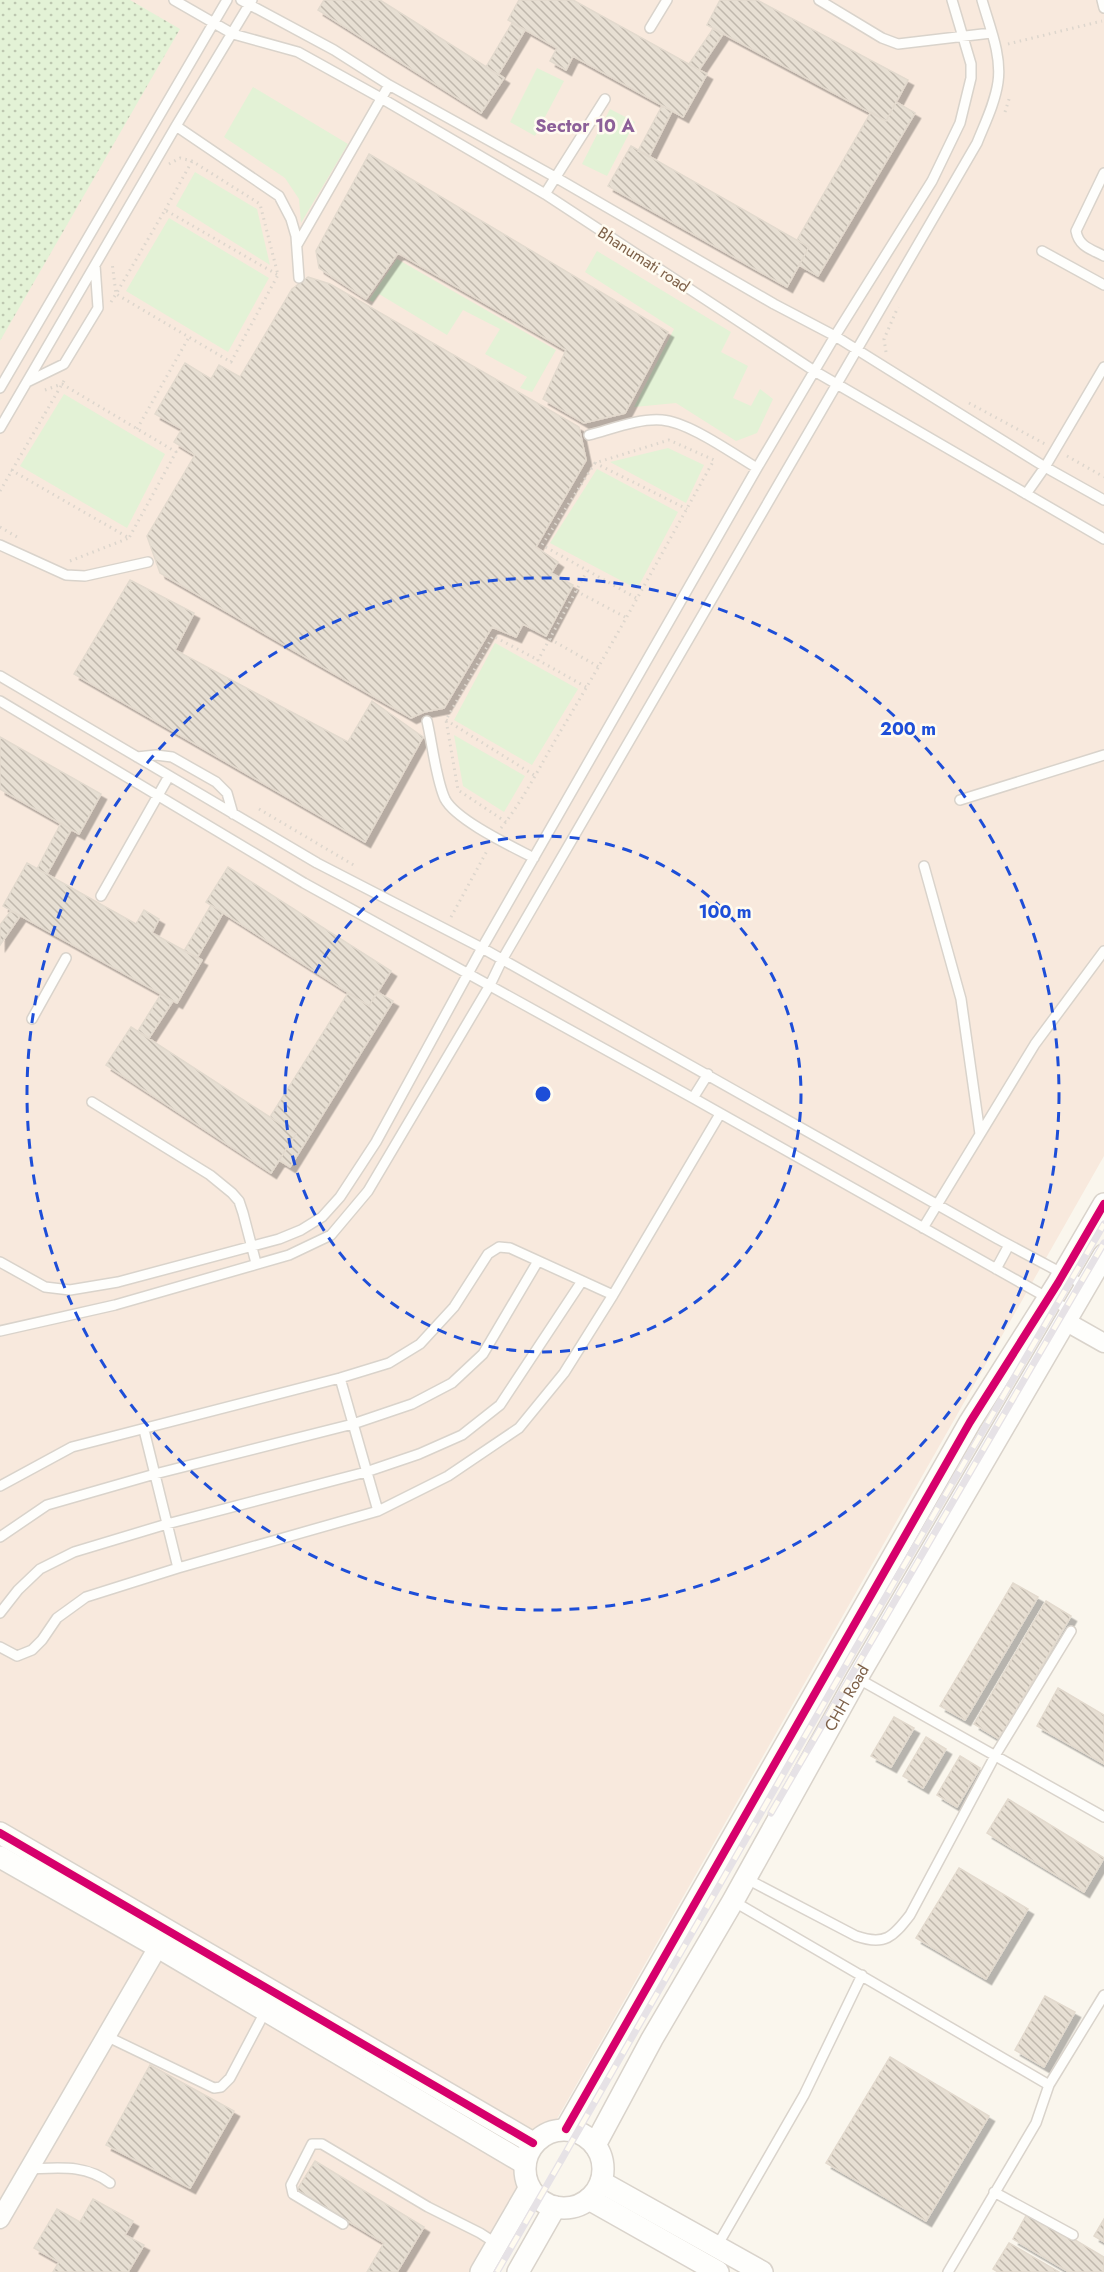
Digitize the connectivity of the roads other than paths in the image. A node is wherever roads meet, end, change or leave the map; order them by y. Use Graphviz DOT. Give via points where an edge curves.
graph roads {
  1 [pos="174,0"];
  2 [pos="227,0"];
  3 [pos="667,0"];
  4 [pos="819,0"];
  5 [pos="952,0"];
  6 [pos="982,0"];
  7 [pos="1102,0"];
  8 [pos="248,2"];
  9 [pos="1104,8"];
  10 [pos="212,23"];
  11 [pos="650,28"];
  12 [pos="991,33"];
  13 [pos="233,34"];
  14 [pos="963,37"];
  15 [pos="389,85"];
  16 [pos="381,98"];
  17 [pos="605,99"];
  18 [pos="176,126"];
  19 [pos="1104,173"];
  20 [pos="555,177"];
  21 [pos="545,194"];
  22 [pos="297,245"];
  23 [pos="1042,251"];
  24 [pos="1104,256"];
  25 [pos="96,265"];
  26 [pos="299,278"];
  27 [pos="1104,285"];
  28 [pos="835,336"];
  29 [pos="856,350"];
  30 [pos="1104,367"];
  31 [pos="816,372"];
  32 [pos="27,382"];
  33 [pos="837,384"];
  34 [pos="0,388"];
  35 [pos="0,428"];
  36 [pos="589,435"];
  37 [pos="1045,467"];
  38 [pos="757,468"];
  39 [pos="1026,494"];
  40 [pos="1104,500"];
  41 [pos="1104,539"];
  42 [pos="0,545"];
  43 [pos="148,562"];
  44 [pos="0,676"];
  45 [pos="0,701"];
  46 [pos="427,721"];
  47 [pos="1104,755"];
  48 [pos="137,757"];
  49 [pos="169,776"];
  50 [pos="157,796"];
  51 [pos="960,800"];
  52 [pos="233,813"];
  53 [pos="534,858"];
  54 [pos="924,866"];
  55 [pos="101,896"];
  56 [pos="482,948"];
  57 [pos="1104,951"];
  58 [pos="66,958"];
  59 [pos="502,960"];
  60 [pos="469,974"];
  61 [pos="490,985"];
  62 [pos="32,1019"];
  63 [pos="708,1074"];
  64 [pos="693,1098"];
  65 [pos="92,1102"];
  66 [pos="720,1114"];
  67 [pos="980,1134"];
  68 [pos="937,1204"];
  69 [pos="1104,1204"];
  70 [pos="923,1228"];
  71 [pos="1009,1245"];
  72 [pos="252,1247"];
  73 [pos="1104,1255"];
  74 [pos="538,1261"];
  75 [pos="0,1262"];
  76 [pos="256,1263"];
  77 [pos="996,1269"];
  78 [pos="1064,1273"];
  79 [pos="582,1281"];
  80 [pos="1086,1286"];
  81 [pos="613,1295"];
  82 [pos="1047,1298"];
  83 [pos="1068,1316"];
  84 [pos="0,1331"];
  85 [pos="1104,1343"];
  86 [pos="340,1378"];
  87 [pos="353,1424"];
  88 [pos="144,1430"];
  89 [pos="366,1472"];
  90 [pos="155,1474"];
  91 [pos="0,1486"];
  92 [pos="378,1511"];
  93 [pos="167,1524"];
  94 [pos="0,1537"];
  95 [pos="178,1568"];
  96 [pos="0,1613"];
  97 [pos="1071,1631"];
  98 [pos="0,1647"];
  99 [pos="831,1664"];
  100 [pos="857,1678"];
  101 [pos="996,1754"];
  102 [pos="1104,1817"];
  103 [pos="0,1833"];
  104 [pos="0,1857"];
  105 [pos="745,1878"];
  106 [pos="704,1887"];
  107 [pos="733,1900"];
  108 [pos="160,1937"];
  109 [pos="862,1975"];
  110 [pos="1104,1995"];
  111 [pos="266,2010"];
  112 [pos="308,2024"];
  113 [pos="106,2036"];
  114 [pos="1049,2085"];
  115 [pos="566,2129"];
  116 [pos="533,2143"];
  117 [pos="595,2145"];
  118 [pos="524,2163"];
  119 [pos="29,2169"];
  120 [pos="110,2183"];
  121 [pos="529,2189"];
  122 [pos="595,2190"];
  123 [pos="994,2192"];
  124 [pos="555,2207"];
  125 [pos="0,2219"];
  126 [pos="343,2224"];
  127 [pos="1073,2235"];
  128 [pos="497,2244"];
  129 [pos="717,2246"];
  130 [pos="481,2272"];
  131 [pos="518,2272"];
  132 [pos="718,2272"];
  133 [pos="762,2272"];
  134 [pos="948,2272"];
  1 -- 10 [label="lane, Bhanumati road"];
  2 -- 10 [label="lane"];
  3 -- 11 [label="lane"];
  4 -- 14 [label="lane" via="898,44"];
  5 -- 14 [label="lane"];
  6 -- 12 [label="lane"];
  7 -- 9 [label="lane"];
  8 -- 13 [label="lane"];
  8 -- 15 [label="lane, Bhanumati road"];
  10 -- 13 [label="lane, Bhanumati road"];
  10 -- 34 [label="lane"];
  12 -- 14 [label="lane"];
  12 -- 29 [label="lane" via="998,80 981,135"];
  13 -- 16 [label="lane, Bhanumati road" via="298,52"];
  13 -- 18 [label="lane"];
  14 -- 28 [label="lane" via="971,78 960,123 932,181"];
  15 -- 16 [label="lane"];
  15 -- 20 [label="lane, Bhanumati road"];
  16 -- 21 [label="lane, Bhanumati road"];
  16 -- 22 [label="lane"];
  17 -- 20 [label="lane"];
  18 -- 22 [label="lane" via="279,196 291,219"];
  18 -- 25 [label="lane"];
  19 -- 24 [label="lane" via="1076,231 1078,241"];
  20 -- 21 [label="lane"];
  20 -- 28 [label="lane, Bhanumati road"];
  21 -- 31 [label="lane, Bhanumati road"];
  22 -- 26 [label="lane"];
  23 -- 27 [label="lane"];
  25 -- 32 [label="lane"];
  25 -- 32 [label="lane" via="98,308 64,364"];
  28 -- 29 [label="lane, Bhanumati road"];
  28 -- 31 [label="lane"];
  29 -- 33 [label="lane"];
  29 -- 37 [label="lane, Bhanumati road"];
  30 -- 37 [label="lane"];
  31 -- 33 [label="lane, Bhanumati road"];
  31 -- 38 [label="lane"];
  32 -- 35 [label="lane"];
  33 -- 39 [label="lane, Bhanumati road"];
  33 -- 59 [label="lane"];
  36 -- 38 [label="lane" via="643,421 677,422"];
  37 -- 39 [label="lane"];
  37 -- 40 [label="lane, Bhanumati road"];
  38 -- 53 [label="lane"];
  39 -- 41 [label="lane, Bhanumati road"];
  42 -- 43 [label="lane" via="66,575 86,576"];
  44 -- 48 [label="lane"];
  45 -- 50 [label="lane"];
  46 -- 53 [label="lane" via="441,787 455,813"];
  47 -- 51 [label="lane"];
  48 -- 49 [label="lane"];
  48 -- 52 [label="lane" via="172,757 216,782 227,793"];
  49 -- 50 [label="lane"];
  49 -- 52 [label="lane"];
  50 -- 55 [label="lane"];
  50 -- 60 [label="lane"];
  52 -- 56 [label="lane" via="317,863"];
  53 -- 56 [label="lane"];
  54 -- 67 [label="lane" via="961,999"];
  56 -- 59 [label="lane"];
  56 -- 60 [label="lane"];
  57 -- 67 [label="lane" via="1035,1044"];
  58 -- 62 [label="lane"];
  59 -- 61 [label="lane"];
  59 -- 63 [label="lane"];
  60 -- 61 [label="lane"];
  60 -- 72 [label="lane" via="376,1142 340,1197 322,1217 301,1230"];
  61 -- 64 [label="lane"];
  61 -- 76 [label="lane" via="368,1191 349,1215 331,1235 289,1255"];
  63 -- 64 [label="lane"];
  63 -- 68 [label="lane"];
  64 -- 66 [label="lane"];
  65 -- 72 [label="lane" via="232,1193 239,1201"];
  66 -- 70 [label="lane"];
  66 -- 81 [label="lane"];
  67 -- 68 [label="lane"];
  68 -- 70 [label="lane"];
  68 -- 71 [label="lane"];
  69 -- 78 [label="street"];
  70 -- 77 [label="lane"];
  71 -- 77 [label="lane"];
  71 -- 78 [label="lane"];
  72 -- 75 [label="lane" via="118,1282 70,1290 45,1287"];
  72 -- 76 [label="lane"];
  73 -- 80 [label="street, CHH Road"];
  74 -- 79 [label="lane"];
  74 -- 86 [label="lane" via="499,1246 488,1254 454,1307 420,1344 389,1363"];
  74 -- 87 [label="lane" via="483,1354 452,1383 412,1404"];
  76 -- 84 [label="lane" via="115,1305"];
  77 -- 82 [label="lane"];
  78 -- 80 [label="lane"];
  78 -- 82 [label="street"];
  79 -- 81 [label="lane"];
  79 -- 89 [label="lane" via="500,1405 462,1435"];
  80 -- 83 [label="street, CHH Road"];
  81 -- 92 [label="lane" via="564,1373 519,1428 448,1476"];
  82 -- 83 [label="lane"];
  82 -- 99 [label="street" via="970,1422"];
  83 -- 85 [label="street"];
  83 -- 100 [label="street, CHH Road"];
  86 -- 87 [label="lane"];
  86 -- 88 [label="lane"];
  87 -- 89 [label="lane"];
  87 -- 90 [label="lane"];
  88 -- 90 [label="lane"];
  88 -- 91 [label="lane" via="72,1447"];
  89 -- 92 [label="lane"];
  89 -- 93 [label="lane"];
  90 -- 93 [label="lane"];
  90 -- 94 [label="lane" via="47,1505"];
  92 -- 95 [label="lane"];
  93 -- 95 [label="lane"];
  93 -- 96 [label="lane" via="74,1552 40,1569"];
  95 -- 98 [label="lane" via="86,1597 57,1618 32,1650 17,1656"];
  97 -- 101 [label="lane"];
  99 -- 100 [label="street"];
  99 -- 106 [label="street"];
  100 -- 101 [label="lane"];
  100 -- 105 [label="street, CHH Road"];
  101 -- 102 [label="lane"];
  101 -- 105 [label="lane" via="910,1915 897,1933 884,1940 856,1936"];
  103 -- 108 [label="street"];
  104 -- 108 [label="street"];
  105 -- 107 [label="street, CHH Road"];
  106 -- 107 [label="street"];
  106 -- 115 [label="street"];
  107 -- 109 [label="lane"];
  107 -- 117 [label="street, CHH Road"];
  108 -- 111 [label="street"];
  108 -- 112 [label="street"];
  108 -- 113 [label="street"];
  109 -- 114 [label="lane"];
  109 -- 129 [label="lane" via="804,2095"];
  110 -- 114 [label="lane"];
  111 -- 112 [label="street"];
  111 -- 113 [label="lane" via="230,2078 214,2088"];
  112 -- 116 [label="street"];
  112 -- 118 [label="street"];
  113 -- 119 [label="street"];
  114 -- 123 [label="lane" via="1036,2123"];
  115 -- 116 [label="street" via="548,2132"];
  115 -- 117 [label="street" via="587,2137"];
  116 -- 118 [label="street"];
  117 -- 122 [label="street" via="603,2162"];
  118 -- 121 [label="street"];
  119 -- 120 [label="lane" via="74,2168 98,2174"];
  119 -- 125 [label="street"];
  121 -- 124 [label="street"];
  121 -- 128 [label="street"];
  122 -- 124 [label="street" via="573,2207"];
  122 -- 129 [label="street"];
  122 -- 132 [label="street"];
  123 -- 127 [label="lane"];
  123 -- 134 [label="lane"];
  124 -- 131 [label="street"];
  126 -- 128 [label="lane" via="293,2194 291,2185 312,2144 322,2144"];
  128 -- 130 [label="street"];
  129 -- 133 [label="street"];
}
